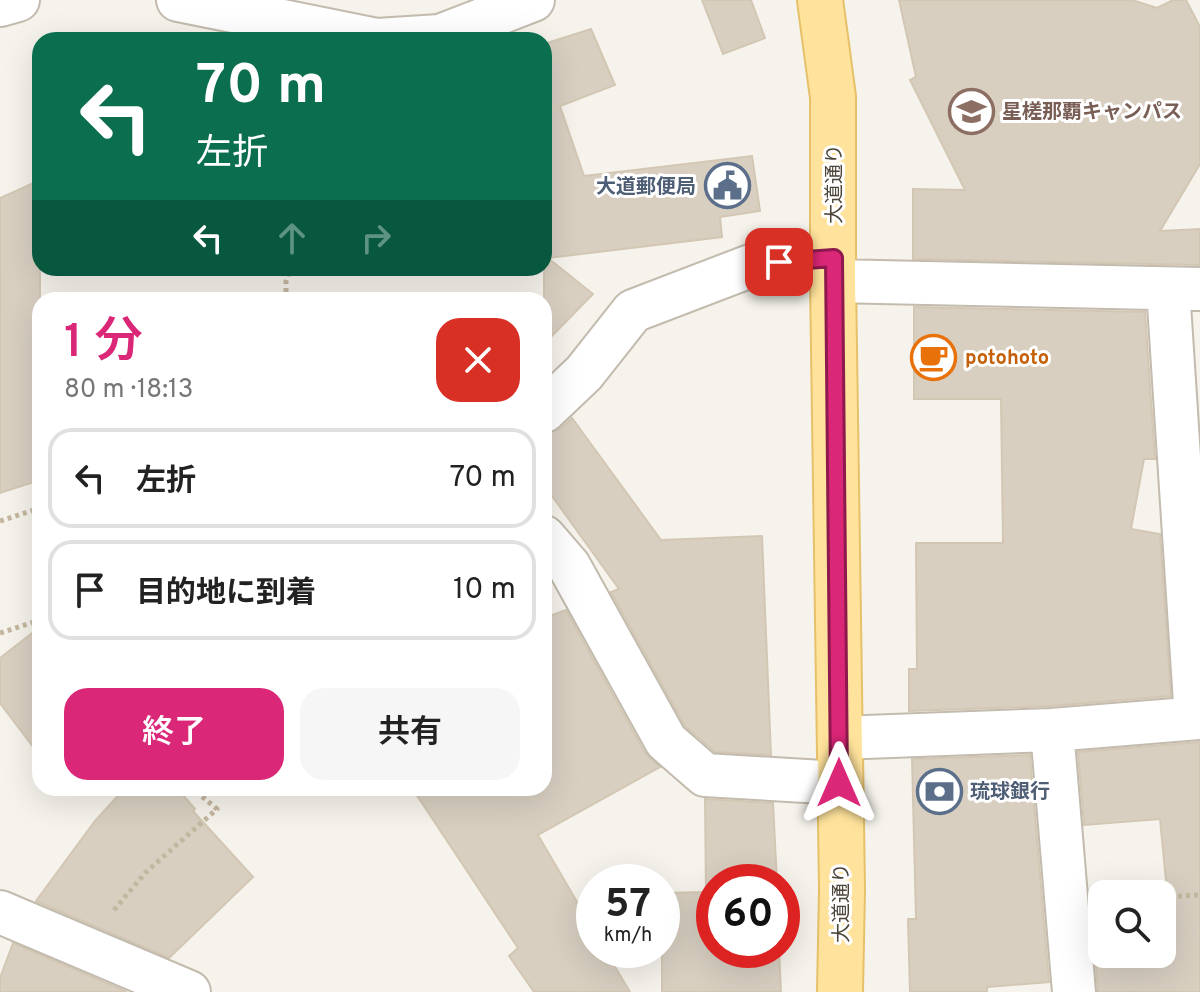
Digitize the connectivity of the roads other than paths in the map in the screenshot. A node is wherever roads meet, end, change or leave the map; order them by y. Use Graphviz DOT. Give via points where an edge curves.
graph roads {
  1 [pos="18,0"];
  2 [pos="178,0"];
  3 [pos="533,0"];
  4 [pos="820,0"];
  5 [pos="0,5"];
  6 [pos="337,32"];
  7 [pos="450,32"];
  8 [pos="834,270"];
  9 [pos="1184,289"];
  10 [pos="552,403"];
  11 [pos="552,546"];
  12 [pos="1198,718"];
  13 [pos="1052,730"];
  14 [pos="839,738"];
  15 [pos="839,783"];
  16 [pos="0,912"];
  17 [pos="189,992"];
  18 [pos="840,992"];
  19 [pos="1074,992"];
  1 -- 5 [label="street"];
  2 -- 6 [label="street"];
  3 -- 7 [label="street"];
  4 -- 8 [label="main road, 大道通り" via="833,97"];
  8 -- 9 [label="street"];
  8 -- 10 [label="street" via="761,262 633,311 584,373"];
  8 -- 14 [label="main road, 大道通り"];
  9 -- 12 [label="street"];
  11 -- 15 [label="street" via="569,566 666,741 705,775"];
  12 -- 13 [label="street"];
  13 -- 14 [label="street"];
  13 -- 19 [label="street"];
  14 -- 15 [label="main road, 大道通り"];
  15 -- 18 [label="main road, 大道通り"];
  16 -- 17 [label="street"];
}
